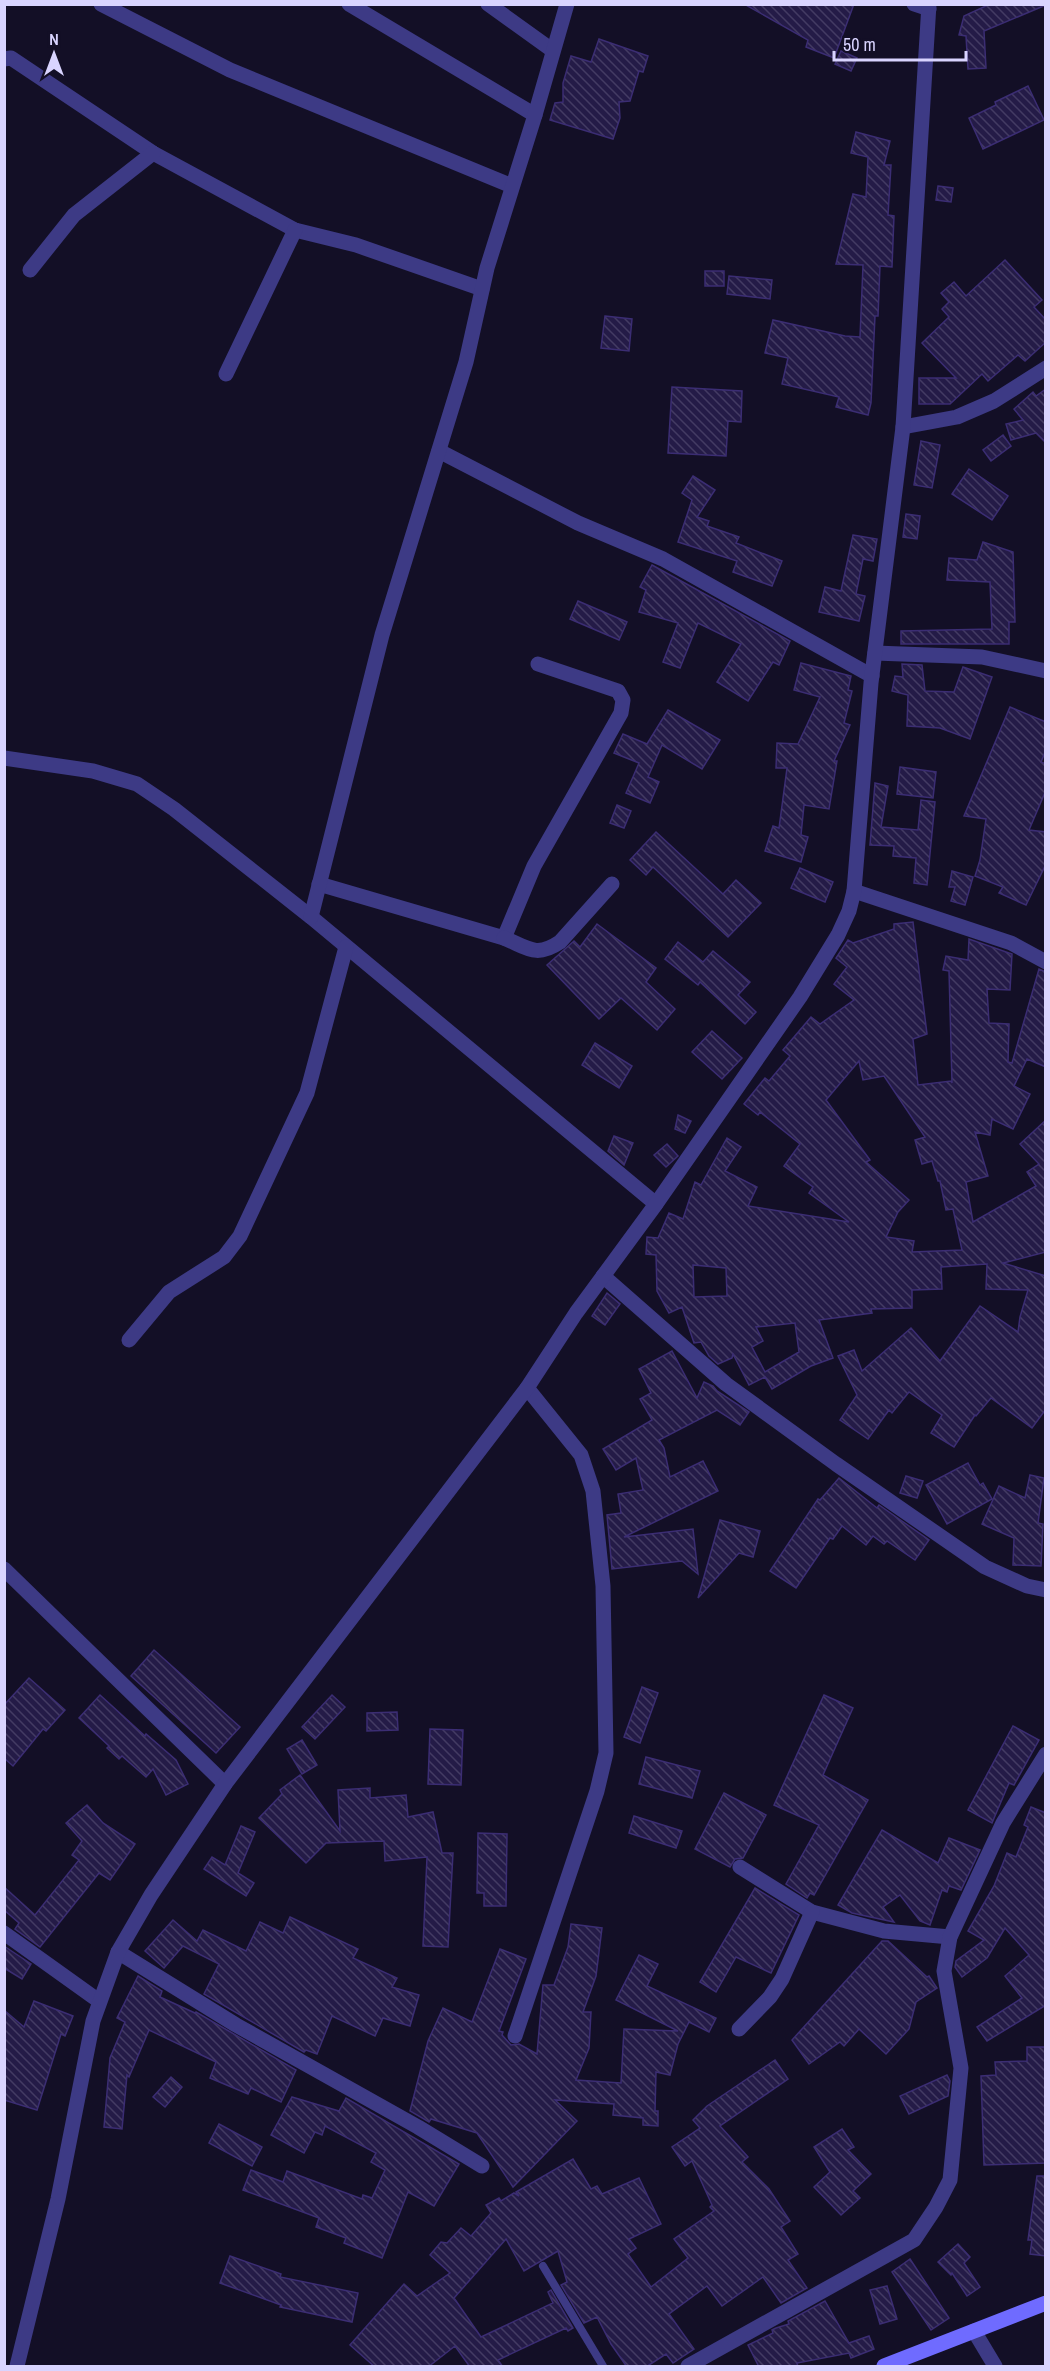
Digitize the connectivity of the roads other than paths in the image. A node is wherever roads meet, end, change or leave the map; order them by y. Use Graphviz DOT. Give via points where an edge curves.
graph roads {
  1 [pos="101,4"];
  2 [pos="349,4"];
  3 [pos="488,4"];
  4 [pos="566,5"];
  5 [pos="924,6"];
  6 [pos="552,50"];
  7 [pos="4,59"];
  8 [pos="535,115"];
  9 [pos="153,153"];
  10 [pos="512,186"];
  11 [pos="296,230"];
  12 [pos="30,270"];
  13 [pos="482,289"];
  14 [pos="1046,368"];
  15 [pos="226,374"];
  16 [pos="903,427"];
  17 [pos="439,451"];
  18 [pos="875,653"];
  19 [pos="538,664"];
  20 [pos="1046,671"];
  21 [pos="872,676"];
  22 [pos="4,758"];
  23 [pos="319,884"];
  24 [pos="612,884"];
  25 [pos="854,891"];
  26 [pos="311,917"];
  27 [pos="504,938"];
  28 [pos="346,947"];
  29 [pos="1046,962"];
  30 [pos="656,1204"];
  31 [pos="603,1276"];
  32 [pos="129,1340"];
  33 [pos="527,1388"];
  34 [pos="4,1569"];
  35 [pos="1046,1590"];
  36 [pos="1046,1754"];
  37 [pos="225,1784"];
  38 [pos="740,1867"];
  39 [pos="812,1912"];
  40 [pos="4,1933"];
  41 [pos="950,1937"];
  42 [pos="118,1952"];
  43 [pos="99,2001"];
  44 [pos="739,2030"];
  45 [pos="515,2037"];
  46 [pos="482,2166"];
  47 [pos="543,2266"];
  48 [pos="1046,2303"];
  49 [pos="974,2331"];
  50 [pos="17,2367"];
  51 [pos="603,2367"];
  52 [pos="688,2367"];
  53 [pos="884,2367"];
  54 [pos="995,2367"];
  1 -- 10 [label="street" via="230,70"];
  2 -- 8 [label="street"];
  3 -- 6 [label="street"];
  4 -- 6 [label="street"];
  5 -- 16 [label="street"];
  6 -- 8 [label="street"];
  7 -- 9 [label="street" via="11,58"];
  8 -- 10 [label="street"];
  9 -- 11 [label="street"];
  9 -- 12 [label="street" via="74,215"];
  10 -- 13 [label="street"];
  11 -- 13 [label="street" via="356,245"];
  11 -- 15 [label="street"];
  13 -- 17 [label="street" via="466,362"];
  14 -- 16 [label="street" via="957,417"];
  16 -- 18 [label="street"];
  17 -- 21 [label="street" via="578,523 663,559"];
  17 -- 23 [label="street" via="382,635"];
  18 -- 20 [label="street" via="982,657"];
  18 -- 21 [label="street"];
  19 -- 27 [label="street" via="618,691 623,700 621,713 534,866"];
  21 -- 25 [label="street"];
  22 -- 26 [label="street" via="93,771 137,784"];
  23 -- 26 [label="street"];
  23 -- 27 [label="street"];
  24 -- 27 [label="street" via="550,949 538,952"];
  25 -- 29 [label="street" via="1011,943"];
  25 -- 30 [label="street" via="838,935 800,998"];
  26 -- 28 [label="street"];
  28 -- 30 [label="street"];
  28 -- 32 [label="street" via="307,1093 240,1236 225,1257 169,1292"];
  30 -- 31 [label="street"];
  31 -- 33 [label="street"];
  31 -- 35 [label="street" via="726,1384 836,1464 985,1567"];
  33 -- 37 [label="street"];
  33 -- 45 [label="street" via="581,1455 593,1491 603,1586 606,1753 597,1791"];
  34 -- 37 [label="street"];
  36 -- 41 [label="street" via="1003,1823"];
  37 -- 42 [label="street"];
  38 -- 39 [label="street"];
  39 -- 41 [label="street" via="884,1931"];
  39 -- 44 [label="street" via="782,1979"];
  40 -- 43 [label="street"];
  41 -- 52 [label="street" via="944,1971 961,2068 950,2180 936,2207 914,2240"];
  42 -- 43 [label="street"];
  42 -- 46 [label="street" via="236,2025"];
  43 -- 50 [label="street" via="58,2199"];
  47 -- 51 [label="lane"];
  48 -- 49 [label="main road"];
  49 -- 53 [label="main road"];
  49 -- 54 [label="street"];
}
